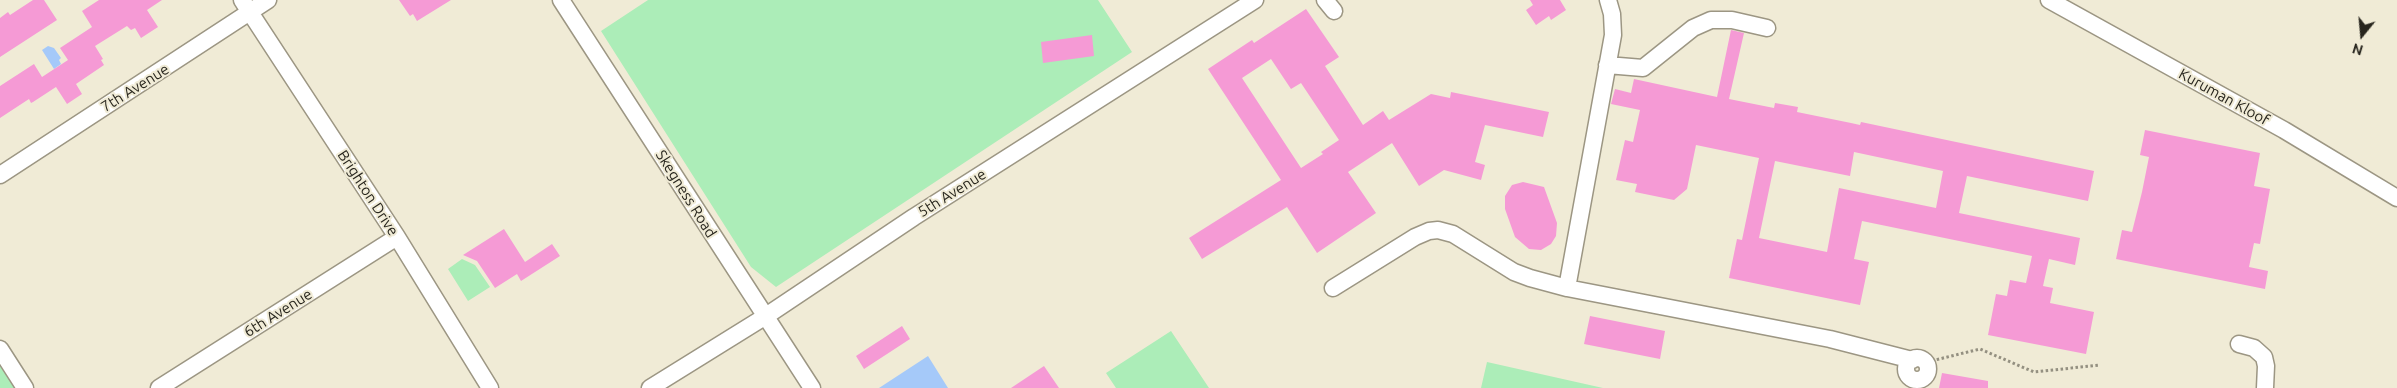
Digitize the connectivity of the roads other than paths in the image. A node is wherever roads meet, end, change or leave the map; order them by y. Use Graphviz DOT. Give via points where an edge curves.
graph roads {
  1 [pos="268,0"];
  2 [pos="561,0"];
  3 [pos="1255,0"];
  4 [pos="1608,0"];
  5 [pos="2049,0"];
  6 [pos="246,6"];
  7 [pos="1767,28"];
  8 [pos="1608,65"];
  9 [pos="0,175"];
  10 [pos="2397,198"];
  11 [pos="397,237"];
  12 [pos="1333,288"];
  13 [pos="1567,288"];
  14 [pos="766,316"];
  15 [pos="2240,344"];
  16 [pos="0,349"];
  17 [pos="1914,383"];
  18 [pos="2263,384"];
  19 [pos="25,388"];
  20 [pos="159,388"];
  21 [pos="490,388"];
  22 [pos="650,388"];
  23 [pos="812,388"];
  1 -- 6 [label="street, 7th Avenue"];
  2 -- 14 [label="street, Skegness Road"];
  3 -- 14 [label="street, 5th Avenue" via="914,217"];
  4 -- 8 [label="street" via="1613,36"];
  5 -- 10 [label="street, Kuruman Kloof" via="2276,126"];
  6 -- 9 [label="street, 7th Avenue" via="183,58"];
  6 -- 11 [label="street, Brighton Drive"];
  7 -- 8 [label="street" via="1732,20 1711,20 1693,28 1643,68"];
  8 -- 13 [label="street"];
  11 -- 20 [label="street, 6th Avenue"];
  11 -- 21 [label="street, Brighton Drive"];
  12 -- 13 [label="street" via="1429,230 1453,234 1514,272"];
  13 -- 17 [label="street" via="1830,339 1919,361 1906,368"];
  14 -- 22 [label="street, 5th Avenue"];
  14 -- 23 [label="street, Skegness Road"];
  15 -- 18 [label="street" via="2260,352 2265,361"];
  16 -- 19 [label="street"];
}
